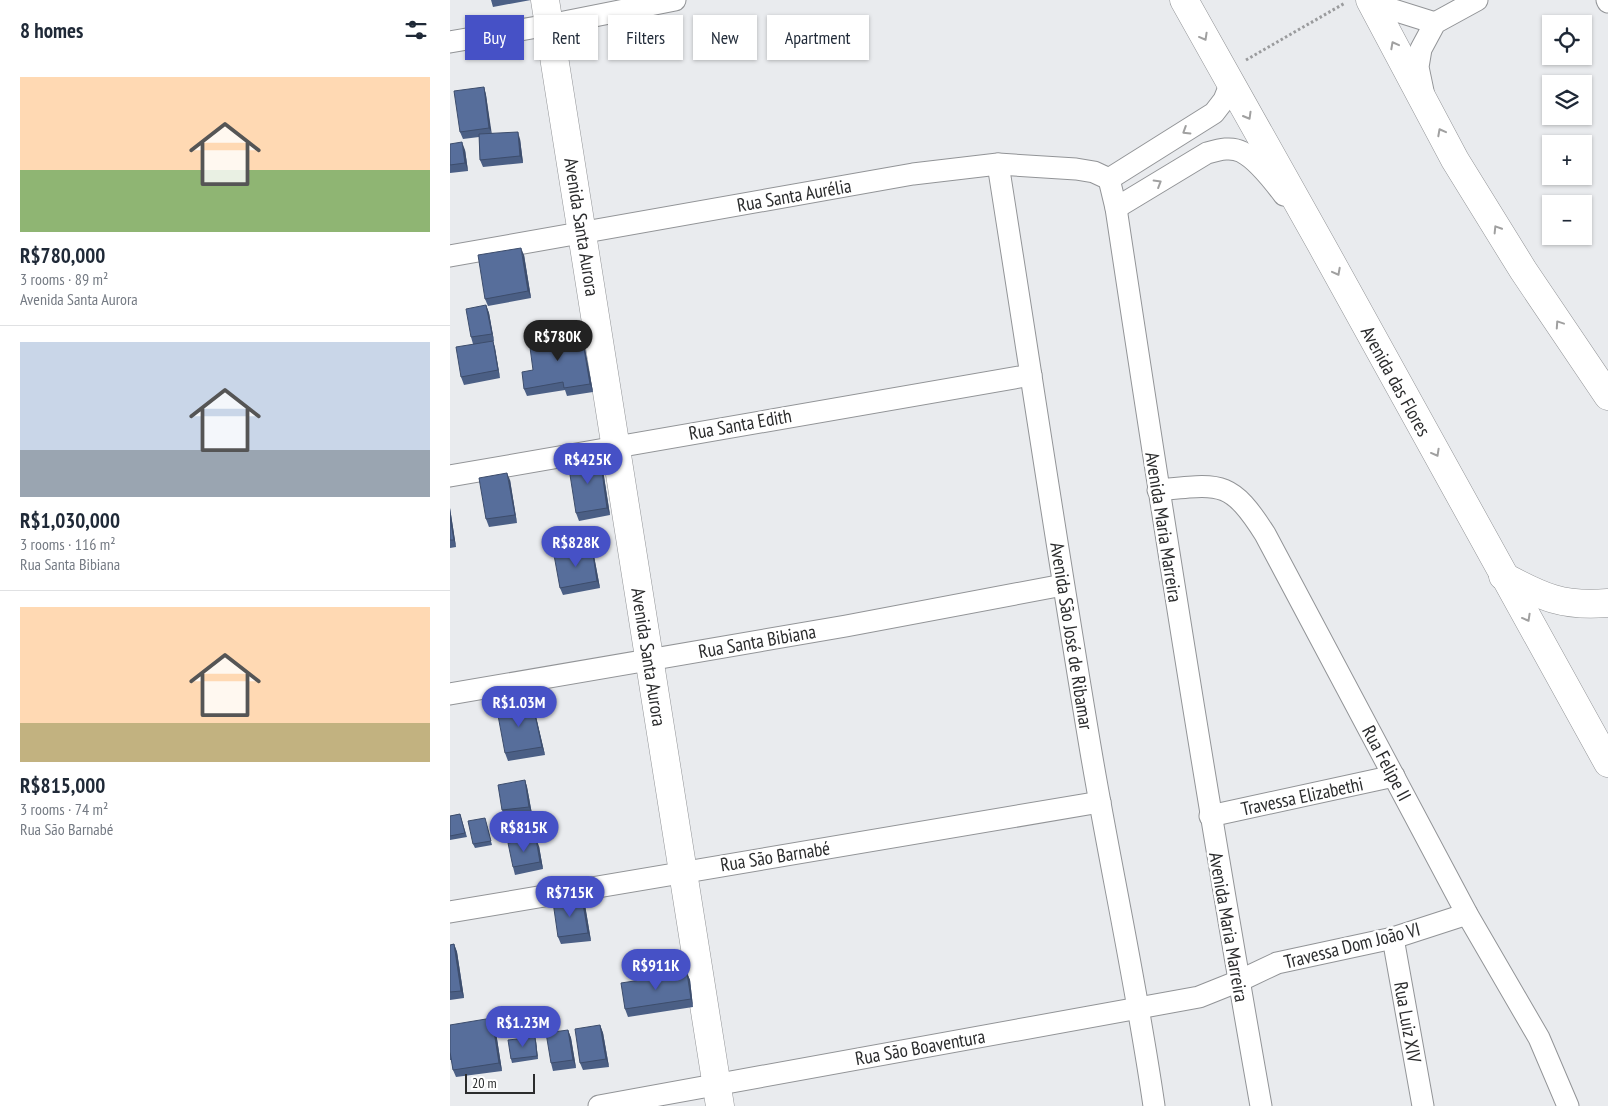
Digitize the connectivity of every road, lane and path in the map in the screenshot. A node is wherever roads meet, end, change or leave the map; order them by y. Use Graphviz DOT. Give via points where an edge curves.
graph roads {
  1 [pos="675,0"];
  2 [pos="1184,0"];
  3 [pos="1376,0"];
  4 [pos="1477,0"];
  5 [pos="1357,2"];
  6 [pos="547,13"];
  7 [pos="1434,23"];
  8 [pos="450,42"];
  9 [pos="1245,61"];
  10 [pos="1230,84"];
  11 [pos="1426,104"];
  12 [pos="998,164"];
  13 [pos="1109,179"];
  14 [pos="1116,208"];
  15 [pos="583,231"];
  16 [pos="1321,244"];
  17 [pos="450,256"];
  18 [pos="1031,375"];
  19 [pos="1608,396"];
  20 [pos="617,445"];
  21 [pos="450,476"];
  22 [pos="1158,490"];
  23 [pos="1503,576"];
  24 [pos="1063,585"];
  25 [pos="1608,603"];
  26 [pos="650,660"];
  27 [pos="450,694"];
  28 [pos="1608,763"];
  29 [pos="1394,776"];
  30 [pos="1100,802"];
  31 [pos="1210,816"];
  32 [pos="682,872"];
  33 [pos="450,912"];
  34 [pos="1467,914"];
  35 [pos="1393,938"];
  36 [pos="1239,982"];
  37 [pos="1140,1008"];
  38 [pos="718,1095"];
  39 [pos="599,1106"];
  40 [pos="1154,1106"];
  41 [pos="1260,1106"];
  42 [pos="1423,1106"];
  43 [pos="1568,1106"];
  1 -- 6 [label="street"];
  2 -- 10 [label="main road, Avenida das Flores, one-way"];
  3 -- 7 [label="street" via="1384,7"];
  4 -- 7 [label="street"];
  5 -- 9 [label="path"];
  11 -- 5 [label="main road, one-way"];
  6 -- 8 [label="street"];
  6 -- 15 [label="main road, Avenida Santa Aurora"];
  7 -- 11 [label="street" via="1421,49 1418,67"];
  10 -- 13 [label="street, one-way" via="1214,113"];
  10 -- 16 [label="main road, Avenida das Flores, one-way"];
  19 -- 11 [label="main road, one-way" via="1523,270 1455,160"];
  12 -- 13 [label="street, Rua Santa Aurélia" via="1076,169"];
  12 -- 15 [label="street, Rua Santa Aurélia" via="913,174"];
  12 -- 18 [label="street, Avenida São José de Ribamar"];
  13 -- 14 [label="street"];
  14 -- 16 [label="street, one-way" via="1207,153 1224,149 1242,152 1279,189"];
  14 -- 22 [label="street, Avenida Maria Marreira"];
  15 -- 17 [label="street, Rua Santa Aurélia"];
  15 -- 20 [label="main road, Avenida Santa Aurora"];
  16 -- 23 [label="main road, Avenida das Flores, one-way"];
  18 -- 20 [label="street, Rua Santa Edith"];
  18 -- 24 [label="street, Avenida São José de Ribamar"];
  20 -- 21 [label="street, Rua Santa Edith"];
  20 -- 26 [label="main road, Avenida Santa Aurora"];
  22 -- 29 [label="street, Rua Felipe II" via="1215,486 1234,494 1250,511"];
  22 -- 31 [label="street, Avenida Maria Marreira"];
  23 -- 25 [label="main road" via="1542,597 1582,605"];
  23 -- 28 [label="main road, Avenida das Flores, one-way"];
  24 -- 26 [label="street, Rua Santa Bibiana"];
  24 -- 30 [label="street, Avenida São José de Ribamar"];
  26 -- 27 [label="street, Rua Santa Bibiana"];
  26 -- 32 [label="main road, Avenida Santa Aurora"];
  29 -- 31 [label="street, Travessa Elizabethi"];
  29 -- 34 [label="street, Rua Felipe II"];
  30 -- 32 [label="street, Rua São Barnabé"];
  30 -- 37 [label="street, Avenida São José de Ribamar"];
  31 -- 36 [label="street, Avenida Maria Marreira"];
  32 -- 33 [label="street, Rua São Barnabé"];
  32 -- 38 [label="main road, Avenida Santa Aurora"];
  34 -- 35 [label="street, Travessa Dom João VI"];
  34 -- 43 [label="street, Rua Felipe II" via="1539,1038"];
  35 -- 36 [label="street, Travessa Dom João VI" via="1277,963"];
  35 -- 42 [label="street, Rua Luiz XIV"];
  36 -- 37 [label="street, Rua São Boaventura" via="1199,997"];
  36 -- 41 [label="street, Avenida Maria Marreira"];
  37 -- 38 [label="street, Rua São Boaventura"];
  37 -- 40 [label="street, Avenida São José de Ribamar"];
  38 -- 39 [label="street, Rua São Boaventura"];
}
